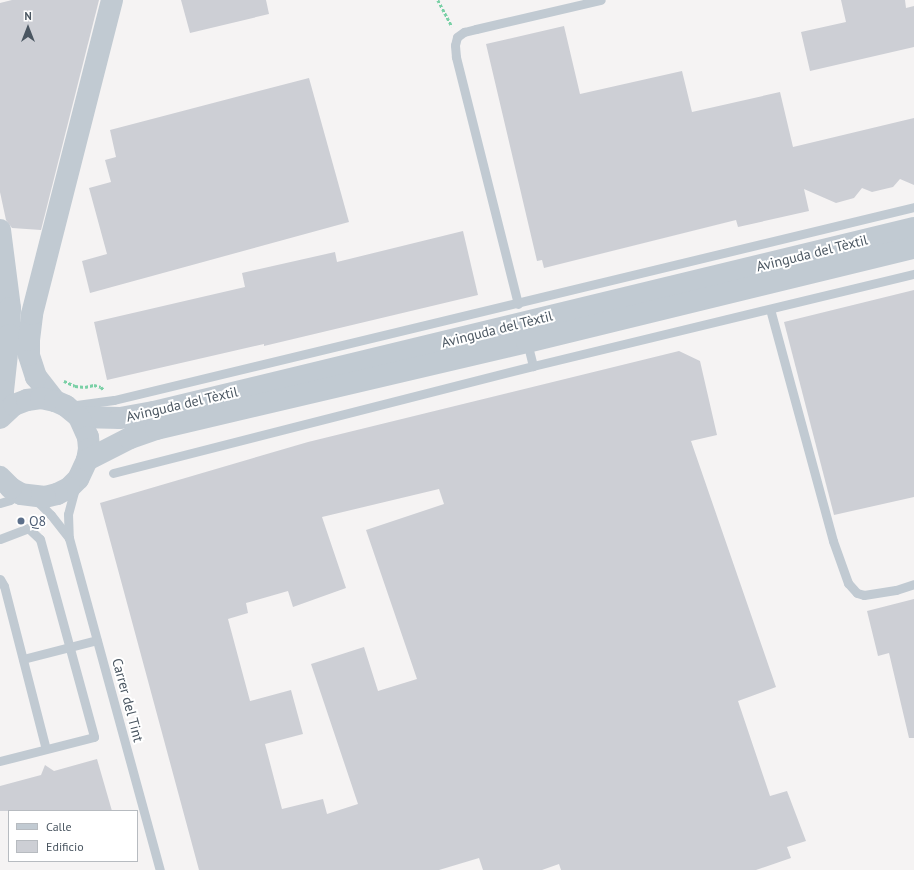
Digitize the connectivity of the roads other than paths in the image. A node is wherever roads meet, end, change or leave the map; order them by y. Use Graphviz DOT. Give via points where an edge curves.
graph roads {
  1 [pos="112,0"];
  2 [pos="601,0"];
  3 [pos="914,207"];
  4 [pos="914,228"];
  5 [pos="0,230"];
  6 [pos="914,248"];
  7 [pos="914,274"];
  8 [pos="518,304"];
  9 [pos="770,309"];
  10 [pos="527,342"];
  11 [pos="533,366"];
  12 [pos="1,389"];
  13 [pos="66,408"];
  14 [pos="1,416"];
  15 [pos="88,460"];
  16 [pos="112,474"];
  17 [pos="78,479"];
  18 [pos="11,491"];
  19 [pos="69,538"];
  20 [pos="0,539"];
  21 [pos="0,579"];
  22 [pos="914,584"];
  23 [pos="97,640"];
  24 [pos="68,647"];
  25 [pos="23,659"];
  26 [pos="46,749"];
  27 [pos="0,761"];
  28 [pos="160,870"];
  1 -- 13 [label="street" via="34,306 28,340 29,355 36,377"];
  2 -- 8 [label="lane" via="464,32 457,37 456,57"];
  3 -- 8 [label="lane"];
  4 -- 13 [label="street, Avinguda del Tèxtil" via="154,412 120,418"];
  5 -- 12 [label="street" via="10,308"];
  6 -- 10 [label="street, Avinguda del Tèxtil"];
  7 -- 9 [label="lane"];
  8 -- 13 [label="lane" via="114,400"];
  9 -- 11 [label="lane"];
  9 -- 22 [label="lane" via="833,540 848,583 857,593 864,595"];
  10 -- 11 [label="lane"];
  10 -- 15 [label="street, Avinguda del Tèxtil" via="156,429 130,438"];
  11 -- 16 [label="lane"];
  12 -- 14 [label="street"];
  13 -- 14 [label="street, Avinguda del Tèxtil" via="41,398 14,405"];
  13 -- 15 [label="street" via="88,437"];
  15 -- 17 [label="street"];
  17 -- 18 [label="street" via="69,488 45,497"];
  17 -- 19 [label="lane" via="68,514"];
  18 -- 19 [label="lane" via="51,515"];
  19 -- 23 [label="lane, Carrer del Tint"];
  20 -- 24 [label="lane" via="28,528 40,539"];
  21 -- 25 [label="lane"];
  23 -- 24 [label="lane"];
  23 -- 28 [label="lane, Carrer del Tint"];
  24 -- 25 [label="lane"];
  24 -- 26 [label="lane" via="94,737"];
  25 -- 26 [label="lane"];
  26 -- 27 [label="lane"];
}
